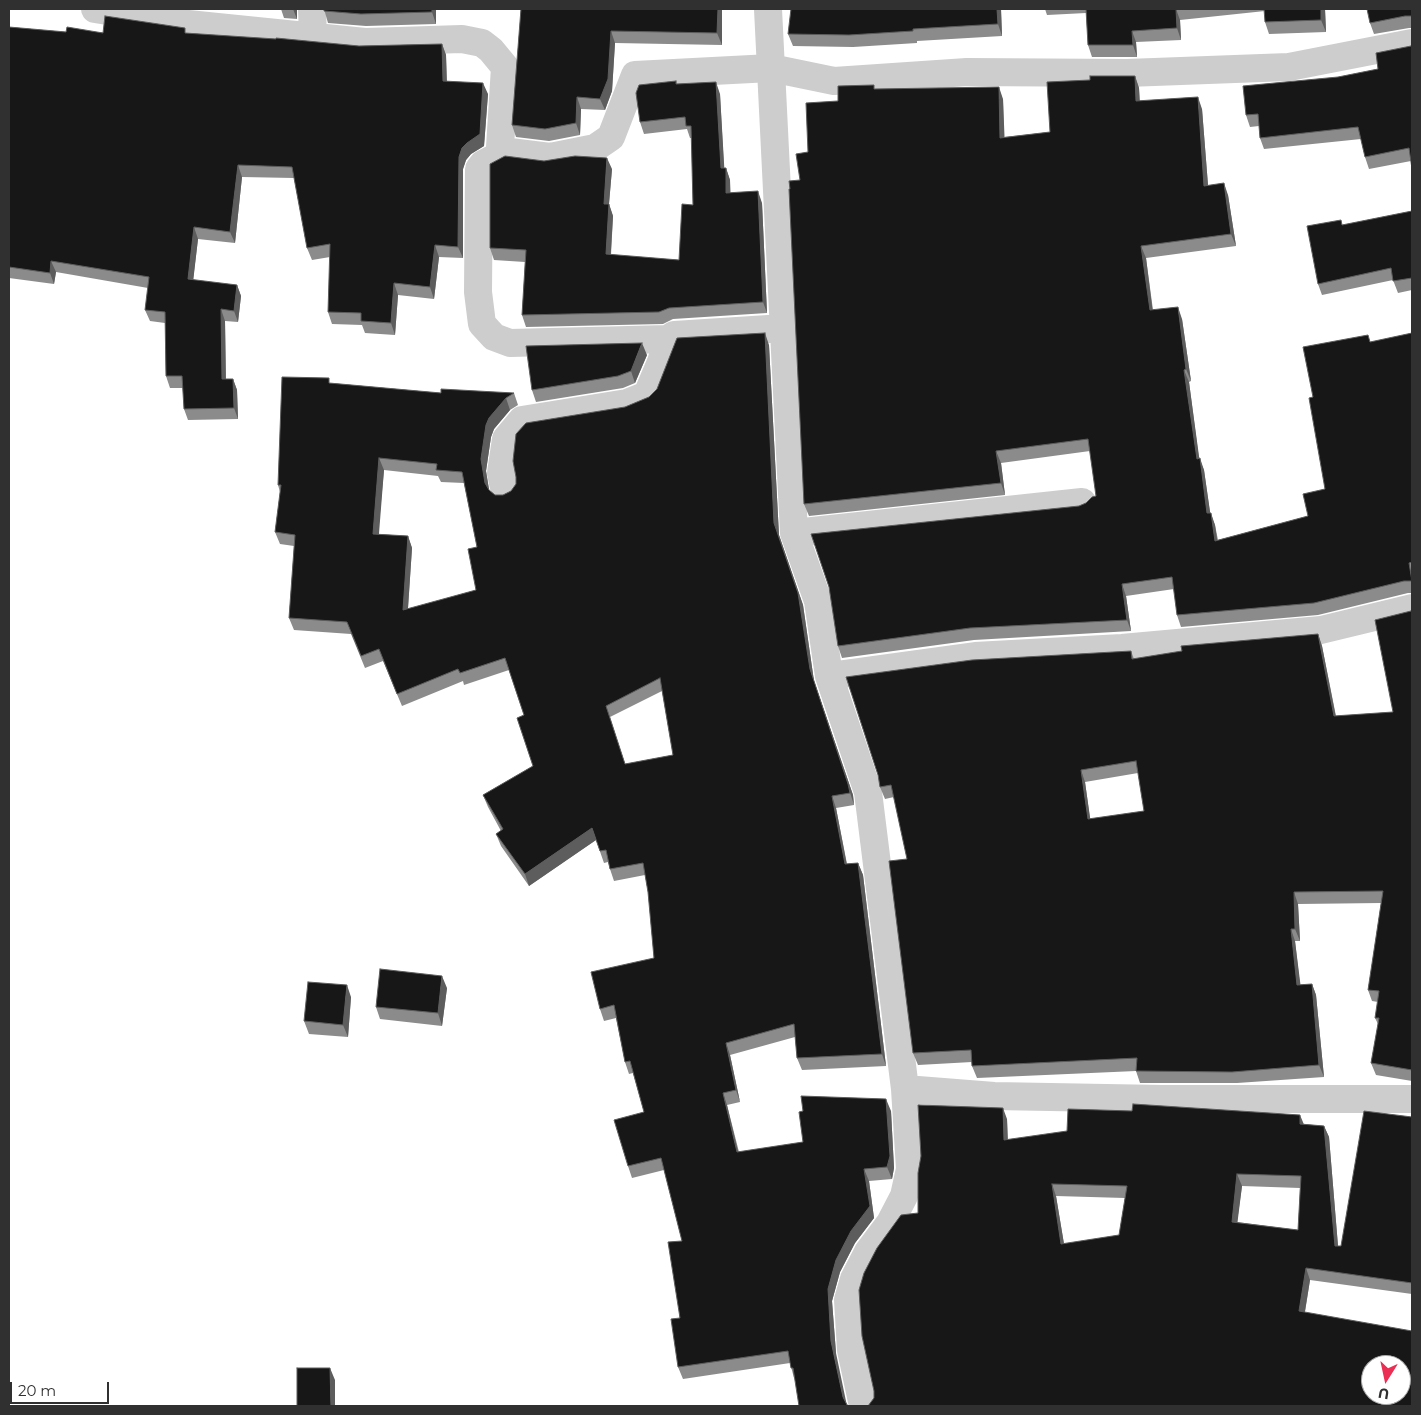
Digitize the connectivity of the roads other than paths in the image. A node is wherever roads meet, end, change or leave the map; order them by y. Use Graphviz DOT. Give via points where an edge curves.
graph roads {
  1 [pos="95,9"];
  2 [pos="312,9"];
  3 [pos="768,9"];
  4 [pos="314,36"];
  5 [pos="1412,44"];
  6 [pos="770,68"];
  7 [pos="506,152"];
  8 [pos="784,328"];
  9 [pos="668,339"];
  10 [pos="504,492"];
  11 [pos="1082,502"];
  12 [pos="794,533"];
  13 [pos="1412,608"];
  14 [pos="830,676"];
  15 [pos="906,1089"];
  16 [pos="1412,1099"];
  17 [pos="862,1406"];
  1 -- 4 [label="street" via="188,24"];
  2 -- 4 [label="street"];
  3 -- 6 [label="street"];
  4 -- 7 [label="street" via="365,42 462,39 482,43 505,67 500,147"];
  5 -- 6 [label="street" via="1289,67 1127,73 967,72 834,81"];
  6 -- 7 [label="street" via="635,75 611,137 595,148 550,157"];
  6 -- 8 [label="street"];
  7 -- 9 [label="street" via="479,169 478,292 482,324 494,338 510,342"];
  8 -- 9 [label="street" via="674,335"];
  8 -- 12 [label="street"];
  9 -- 10 [label="street" via="647,395 627,403 522,420 506,439 501,473"];
  11 -- 12 [label="street"];
  12 -- 14 [label="street" via="818,601"];
  13 -- 14 [label="street" via="1321,630 1122,648 975,656"];
  14 -- 15 [label="street" via="868,792"];
  15 -- 16 [label="street" via="994,1096"];
  15 -- 17 [label="street" via="910,1169 904,1196 890,1223 868,1252 854,1279 848,1300 851,1350"];
}
